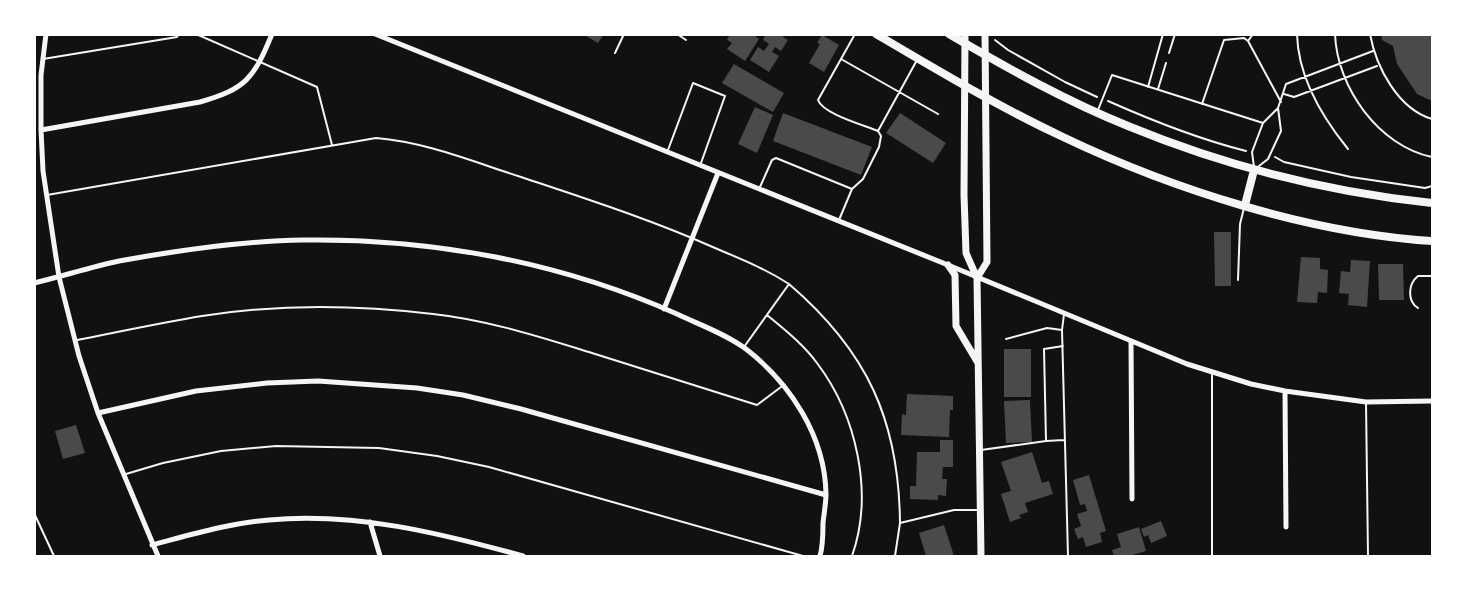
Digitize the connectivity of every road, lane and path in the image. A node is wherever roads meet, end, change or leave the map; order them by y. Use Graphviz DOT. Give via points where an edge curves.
graph roads {
  1 [pos="46,34"];
  2 [pos="179,34"];
  3 [pos="196,34"];
  4 [pos="272,34"];
  5 [pos="375,34"];
  6 [pos="624,34"];
  7 [pos="677,34"];
  8 [pos="855,34"];
  9 [pos="876,34"];
  10 [pos="949,34"];
  11 [pos="1163,34"];
  12 [pos="1175,34"];
  13 [pos="1253,34"];
  14 [pos="1298,34"];
  15 [pos="1335,34"];
  16 [pos="1370,34"];
  17 [pos="985,35"];
  18 [pos="1245,36"];
  19 [pos="965,39"];
  20 [pos="686,40"];
  21 [pos="1248,40"];
  22 [pos="1373,51"];
  23 [pos="615,53"];
  24 [pos="1168,53"];
  25 [pos="986,55"];
  26 [pos="43,59"];
  27 [pos="841,59"];
  28 [pos="918,59"];
  29 [pos="260,62"];
  30 [pos="1166,63"];
  31 [pos="1340,64"];
  32 [pos="1378,65"];
  33 [pos="1306,78"];
  34 [pos="1346,79"];
  35 [pos="964,85"];
  36 [pos="1148,87"];
  37 [pos="1158,90"];
  38 [pos="1312,91"];
  39 [pos="899,92"];
  40 [pos="1284,94"];
  41 [pos="987,97"];
  42 [pos="1102,99"];
  43 [pos="1281,102"];
  44 [pos="1202,105"];
  45 [pos="1278,108"];
  46 [pos="1097,113"];
  47 [pos="938,114"];
  48 [pos="1432,119"];
  49 [pos="1263,123"];
  50 [pos="41,130"];
  51 [pos="878,131"];
  52 [pos="332,146"];
  53 [pos="1348,149"];
  54 [pos="1252,152"];
  55 [pos="667,153"];
  56 [pos="1269,156"];
  57 [pos="1432,157"];
  58 [pos="700,166"];
  59 [pos="1254,170"];
  60 [pos="718,173"];
  61 [pos="1432,186"];
  62 [pos="852,189"];
  63 [pos="759,190"];
  64 [pos="47,195"];
  65 [pos="1432,202"];
  66 [pos="1245,205"];
  67 [pos="838,222"];
  68 [pos="693,238"];
  69 [pos="1432,241"];
  70 [pos="948,265"];
  71 [pos="1432,276"];
  72 [pos="59,277"];
  73 [pos="977,278"];
  74 [pos="1238,280"];
  75 [pos="34,283"];
  76 [pos="789,284"];
  77 [pos="1418,308"];
  78 [pos="664,309"];
  79 [pos="1064,314"];
  80 [pos="767,315"];
  81 [pos="1062,330"];
  82 [pos="1006,339"];
  83 [pos="75,340"];
  84 [pos="1131,341"];
  85 [pos="1063,346"];
  86 [pos="744,347"];
  87 [pos="978,363"];
  88 [pos="1212,372"];
  89 [pos="784,385"];
  90 [pos="1285,391"];
  91 [pos="1432,401"];
  92 [pos="1366,402"];
  93 [pos="98,413"];
  94 [pos="1065,440"];
  95 [pos="1046,441"];
  96 [pos="979,450"];
  97 [pos="123,474"];
  98 [pos="826,495"];
  99 [pos="1132,499"];
  100 [pos="980,510"];
  101 [pos="34,513"];
  102 [pos="370,522"];
  103 [pos="900,523"];
  104 [pos="1286,527"];
  105 [pos="152,545"];
  106 [pos="895,555"];
  107 [pos="54,556"];
  108 [pos="158,556"];
  109 [pos="380,556"];
  110 [pos="522,556"];
  111 [pos="803,556"];
  112 [pos="820,556"];
  113 [pos="852,556"];
  114 [pos="981,556"];
  115 [pos="1068,556"];
  116 [pos="1212,556"];
  117 [pos="1368,556"];
  1 -- 26 [label="street"];
  2 -- 26 [label="lane"];
  3 -- 29 [label="lane"];
  4 -- 29 [label="street"];
  5 -- 55 [label="street"];
  6 -- 23 [label="lane"];
  7 -- 20 [label="lane"];
  8 -- 27 [label="lane"];
  9 -- 28 [label="main road"];
  10 -- 19 [label="main road"];
  11 -- 36 [label="lane"];
  12 -- 24 [label="lane"];
  13 -- 21 [label="lane"];
  14 -- 33 [label="lane"];
  15 -- 31 [label="lane"];
  16 -- 22 [label="lane"];
  17 -- 25 [label="main road"];
  17 -- 42 [label="path"];
  18 -- 21 [label="lane"];
  18 -- 44 [label="lane" via="1224,40"];
  19 -- 25 [label="main road"];
  19 -- 35 [label="main road"];
  21 -- 43 [label="lane"];
  22 -- 31 [label="lane"];
  22 -- 32 [label="lane"];
  25 -- 41 [label="main road"];
  25 -- 46 [label="main road"];
  26 -- 50 [label="street"];
  27 -- 39 [label="lane"];
  27 -- 51 [label="lane" via="819,104"];
  28 -- 35 [label="main road"];
  28 -- 39 [label="lane"];
  29 -- 50 [label="street" via="250,79 222,96"];
  29 -- 52 [label="lane" via="317,87"];
  30 -- 37 [label="lane"];
  31 -- 33 [label="lane"];
  31 -- 34 [label="lane"];
  32 -- 34 [label="lane"];
  32 -- 48 [label="lane" via="1395,90 1423,116"];
  33 -- 38 [label="lane"];
  33 -- 40 [label="lane" via="1286,84"];
  34 -- 38 [label="lane"];
  34 -- 57 [label="lane" via="1376,125 1411,150"];
  35 -- 41 [label="main road"];
  35 -- 73 [label="main road" via="966,254"];
  36 -- 37 [label="lane"];
  36 -- 42 [label="lane" via="1112,75"];
  37 -- 44 [label="lane"];
  38 -- 40 [label="lane" via="1294,97"];
  38 -- 53 [label="lane" via="1332,130"];
  39 -- 47 [label="lane"];
  39 -- 51 [label="lane"];
  40 -- 43 [label="lane"];
  41 -- 66 [label="main road" via="1064,138 1134,168"];
  41 -- 73 [label="main road" via="987,262"];
  42 -- 46 [label="lane"];
  42 -- 54 [label="path" via="1175,129"];
  43 -- 45 [label="lane"];
  44 -- 49 [label="lane"];
  45 -- 49 [label="lane"];
  45 -- 56 [label="lane" via="1281,131"];
  46 -- 59 [label="main road"];
  49 -- 54 [label="lane"];
  50 -- 64 [label="street"];
  51 -- 62 [label="lane" via="879,147 863,179"];
  52 -- 64 [label="lane"];
  52 -- 68 [label="lane" via="376,138 399,140 618,208"];
  54 -- 59 [label="lane"];
  55 -- 58 [label="street"];
  55 -- 58 [label="lane" via="693,83 725,96"];
  56 -- 59 [label="lane"];
  56 -- 61 [label="path" via="1351,177"];
  58 -- 60 [label="street"];
  59 -- 65 [label="main road" via="1359,193"];
  59 -- 66 [label="main road"];
  60 -- 63 [label="street"];
  60 -- 68 [label="street"];
  62 -- 63 [label="lane" via="776,158"];
  62 -- 67 [label="lane"];
  63 -- 67 [label="street"];
  64 -- 72 [label="street"];
  66 -- 69 [label="main road" via="1331,226"];
  66 -- 74 [label="lane" via="1240,224"];
  67 -- 70 [label="street"];
  68 -- 76 [label="lane"];
  68 -- 78 [label="street"];
  70 -- 73 [label="street"];
  70 -- 87 [label="main road" via="954,275 957,326"];
  71 -- 77 [label="lane" via="1418,276 1412,281 1410,296"];
  72 -- 75 [label="street"];
  72 -- 78 [label="street" via="118,261 233,244 368,241 456,249 528,264 606,286"];
  72 -- 83 [label="street"];
  73 -- 79 [label="street"];
  73 -- 87 [label="main road"];
  76 -- 80 [label="lane"];
  76 -- 103 [label="lane" via="845,342 876,393 891,446"];
  78 -- 86 [label="street"];
  79 -- 81 [label="lane"];
  79 -- 84 [label="street"];
  80 -- 86 [label="lane"];
  80 -- 113 [label="lane" via="818,364 844,414 859,467 862,502"];
  81 -- 82 [label="lane" via="1047,328"];
  81 -- 85 [label="lane"];
  83 -- 89 [label="lane" via="248,311 375,309 486,323 757,405"];
  83 -- 93 [label="street"];
  84 -- 88 [label="street"];
  84 -- 99 [label="street"];
  85 -- 94 [label="lane"];
  85 -- 95 [label="lane" via="1044,349"];
  86 -- 89 [label="street"];
  87 -- 96 [label="main road"];
  88 -- 90 [label="street"];
  88 -- 116 [label="lane"];
  89 -- 98 [label="street" via="794,396 813,434"];
  90 -- 92 [label="street"];
  90 -- 104 [label="street"];
  91 -- 92 [label="street"];
  92 -- 117 [label="lane"];
  93 -- 97 [label="street"];
  93 -- 98 [label="street" via="196,391 267,383 318,381 417,388 521,408"];
  94 -- 95 [label="lane"];
  94 -- 115 [label="lane"];
  95 -- 96 [label="lane"];
  96 -- 100 [label="main road"];
  97 -- 105 [label="street"];
  97 -- 111 [label="lane" via="221,451 276,446 379,448 489,467"];
  98 -- 112 [label="street"];
  100 -- 103 [label="lane" via="954,510"];
  100 -- 114 [label="main road"];
  101 -- 107 [label="lane"];
  102 -- 105 [label="street" via="269,519"];
  102 -- 109 [label="street"];
  102 -- 110 [label="street"];
  103 -- 106 [label="lane"];
  105 -- 108 [label="street"];
}
